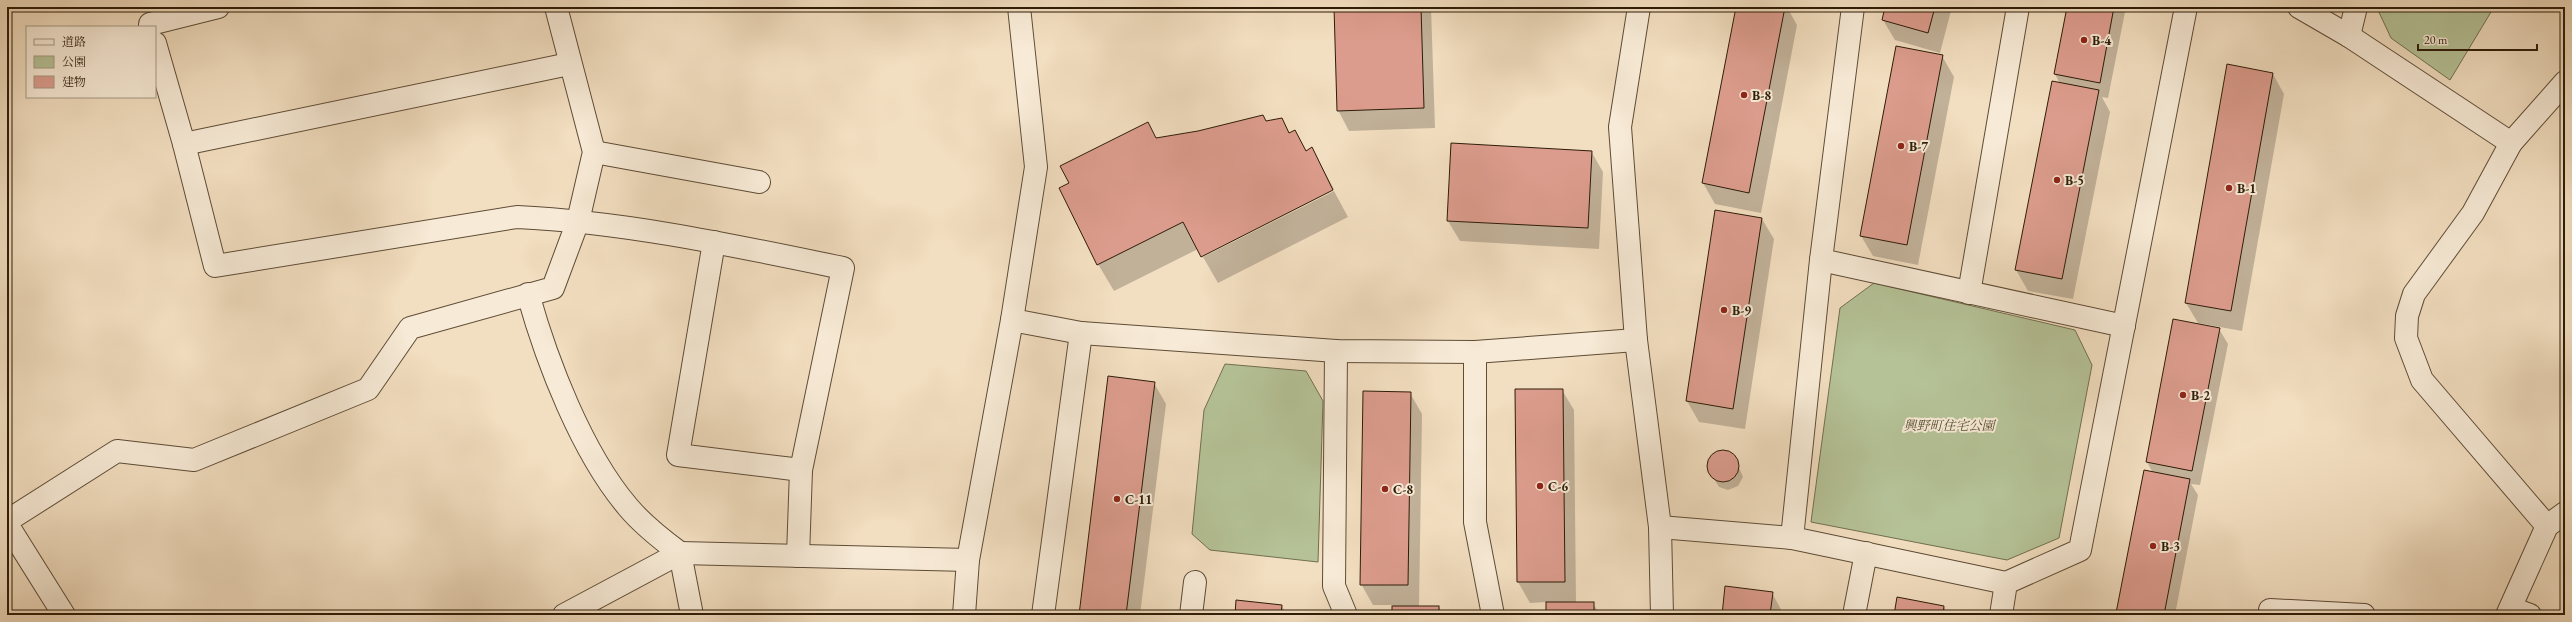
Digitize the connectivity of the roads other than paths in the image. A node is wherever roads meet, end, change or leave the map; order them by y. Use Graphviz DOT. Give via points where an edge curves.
graph roads {
  1 [pos="218,7"];
  2 [pos="556,7"];
  3 [pos="1020,7"];
  4 [pos="1639,7"];
  5 [pos="1853,7"];
  6 [pos="2018,7"];
  7 [pos="2186,7"];
  8 [pos="2299,7"];
  9 [pos="2356,7"];
  10 [pos="150,26"];
  11 [pos="2349,36"];
  12 [pos="156,46"];
  13 [pos="569,64"];
  14 [pos="2565,82"];
  15 [pos="2511,143"];
  16 [pos="184,144"];
  17 [pos="594,152"];
  18 [pos="759,182"];
  19 [pos="578,221"];
  20 [pos="714,242"];
  21 [pos="1821,260"];
  22 [pos="1969,293"];
  23 [pos="528,294"];
  24 [pos="1012,320"];
  25 [pos="2124,326"];
  26 [pos="1081,333"];
  27 [pos="1636,340"];
  28 [pos="1336,351"];
  29 [pos="1475,352"];
  30 [pos="801,470"];
  31 [pos="2565,513"];
  32 [pos="7,523"];
  33 [pos="2546,526"];
  34 [pos="1660,527"];
  35 [pos="1792,538"];
  36 [pos="680,553"];
  37 [pos="1866,553"];
  38 [pos="798,556"];
  39 [pos="968,560"];
  40 [pos="1195,582"];
  41 [pos="2006,583"];
  42 [pos="2270,610"];
  43 [pos="2516,613"];
  44 [pos="64,615"];
  45 [pos="564,615"];
  46 [pos="692,615"];
  47 [pos="964,615"];
  48 [pos="1043,615"];
  49 [pos="1191,615"];
  50 [pos="1346,615"];
  51 [pos="1493,615"];
  52 [pos="1662,615"];
  53 [pos="1854,615"];
  54 [pos="2001,615"];
  55 [pos="2364,615"];
  1 -- 10 [label="street"];
  2 -- 13 [label="street"];
  3 -- 24 [label="street" via="1036,167"];
  4 -- 27 [label="street" via="1620,127"];
  5 -- 21 [label="street"];
  6 -- 22 [label="street"];
  7 -- 25 [label="street"];
  8 -- 11 [label="street"];
  9 -- 11 [label="street"];
  11 -- 15 [label="street"];
  12 -- 16 [label="street"];
  13 -- 16 [label="street"];
  13 -- 17 [label="street"];
  14 -- 15 [label="street"];
  15 -- 33 [label="street" via="2473,214 2414,294 2407,316 2406,338 2422,380"];
  16 -- 19 [label="street" via="216,266 516,216"];
  17 -- 18 [label="street"];
  17 -- 19 [label="street"];
  19 -- 20 [label="street"];
  19 -- 23 [label="street" via="553,288"];
  20 -- 30 [label="street" via="843,268"];
  20 -- 30 [label="street" via="678,455"];
  21 -- 22 [label="street"];
  21 -- 35 [label="street"];
  22 -- 25 [label="street"];
  23 -- 32 [label="street" via="410,328 368,389 194,460 116,451"];
  23 -- 36 [label="street" via="540,338 558,381 602,470 628,508 652,533"];
  24 -- 26 [label="street"];
  24 -- 39 [label="street"];
  25 -- 41 [label="street" via="2080,550"];
  26 -- 28 [label="street"];
  26 -- 48 [label="street"];
  27 -- 29 [label="street"];
  27 -- 34 [label="street"];
  28 -- 29 [label="street"];
  28 -- 50 [label="street" via="1334,586"];
  29 -- 51 [label="street" via="1475,522"];
  30 -- 38 [label="street"];
  31 -- 33 [label="street"];
  32 -- 44 [label="street"];
  33 -- 43 [label="street"];
  34 -- 35 [label="street"];
  34 -- 52 [label="street"];
  35 -- 37 [label="street"];
  36 -- 38 [label="street"];
  36 -- 45 [label="street"];
  36 -- 46 [label="street"];
  37 -- 41 [label="street"];
  37 -- 53 [label="street"];
  38 -- 39 [label="street"];
  39 -- 47 [label="street"];
  40 -- 49 [label="street"];
  41 -- 54 [label="street"];
  42 -- 55 [label="street"];
}
